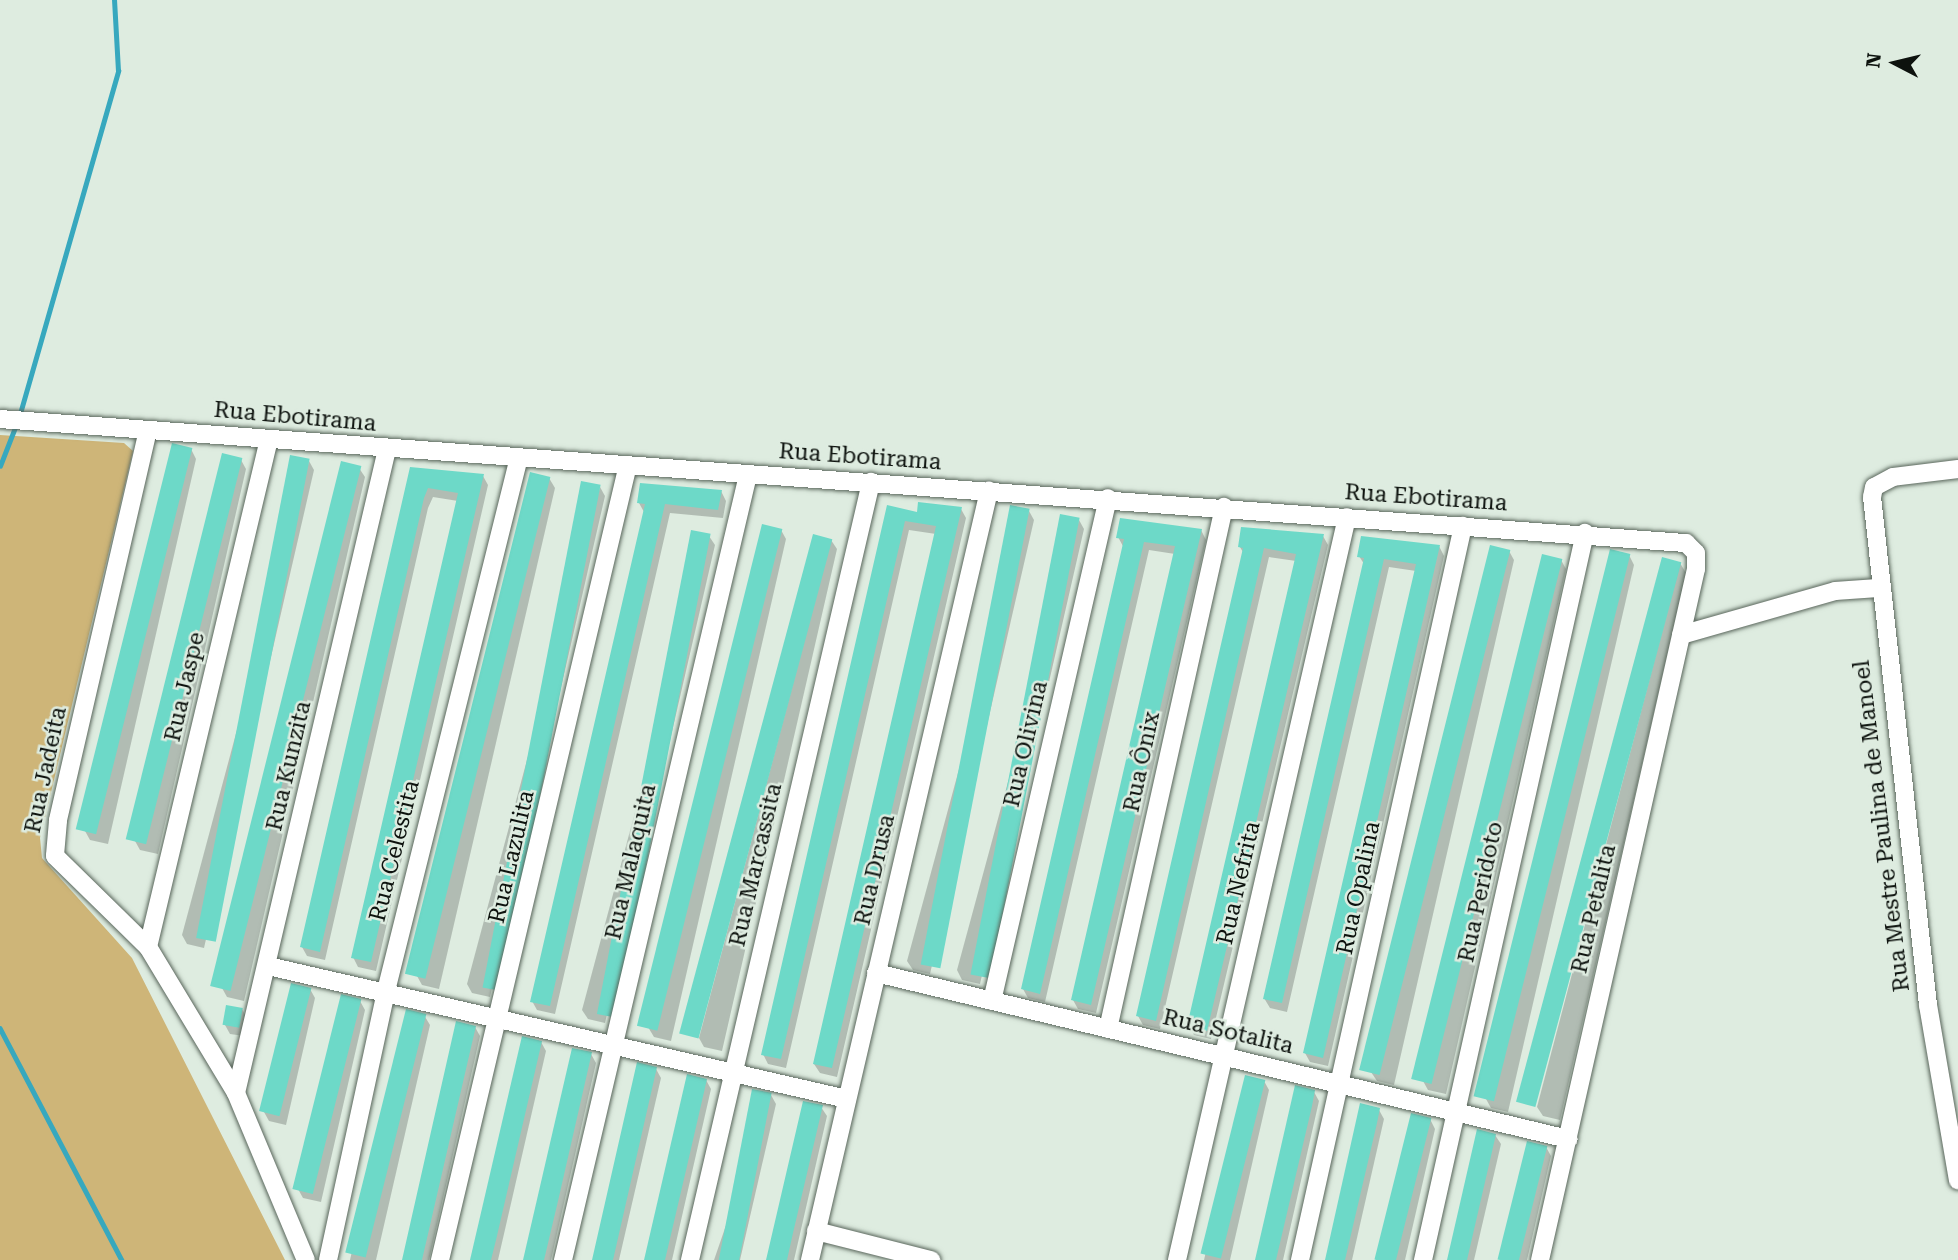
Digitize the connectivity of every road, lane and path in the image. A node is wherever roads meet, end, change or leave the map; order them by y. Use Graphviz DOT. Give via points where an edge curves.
graph roads {
  1 [pos="0,419"];
  2 [pos="148,430"];
  3 [pos="269,439"];
  4 [pos="387,449"];
  5 [pos="519,457"];
  6 [pos="628,465"];
  7 [pos="1958,469"];
  8 [pos="748,475"];
  9 [pos="871,482"];
  10 [pos="989,491"];
  11 [pos="1108,498"];
  12 [pos="1224,507"];
  13 [pos="1347,517"];
  14 [pos="1463,526"];
  15 [pos="1585,533"];
  16 [pos="1696,569"];
  17 [pos="1878,588"];
  18 [pos="1681,635"];
  19 [pos="148,947"];
  20 [pos="268,966"];
  21 [pos="876,973"];
  22 [pos="386,991"];
  23 [pos="992,1001"];
  24 [pos="501,1018"];
  25 [pos="1108,1028"];
  26 [pos="612,1044"];
  27 [pos="1225,1056"];
  28 [pos="733,1072"];
  29 [pos="1342,1084"];
  30 [pos="236,1093"];
  31 [pos="847,1099"];
  32 [pos="1457,1112"];
  33 [pos="1568,1139"];
  34 [pos="1958,1180"];
  35 [pos="816,1231"];
  36 [pos="306,1260"];
  37 [pos="328,1260"];
  38 [pos="440,1260"];
  39 [pos="563,1260"];
  40 [pos="690,1260"];
  41 [pos="810,1260"];
  42 [pos="932,1260"];
  43 [pos="1177,1260"];
  44 [pos="1300,1260"];
  45 [pos="1423,1260"];
  46 [pos="1540,1260"];
  1 -- 2 [label="street, Rua Ebotirama"];
  2 -- 3 [label="street, Rua Ebotirama"];
  2 -- 19 [label="street, Rua Jadeíta" via="54,848 66,871"];
  3 -- 4 [label="street, Rua Ebotirama"];
  3 -- 19 [label="street, Rua Jaspe"];
  4 -- 5 [label="street, Rua Ebotirama"];
  4 -- 20 [label="street, Rua Kunzita"];
  5 -- 6 [label="street, Rua Ebotirama"];
  5 -- 22 [label="street, Rua Celestita"];
  6 -- 8 [label="street, Rua Ebotirama"];
  6 -- 24 [label="street, Rua Lazulita"];
  7 -- 17 [label="street, Rua Mestre Paulina de Manoel" via="1893,477 1874,487"];
  8 -- 9 [label="street, Rua Ebotirama"];
  8 -- 26 [label="street, Rua Malaquita"];
  9 -- 10 [label="street, Rua Ebotirama"];
  9 -- 28 [label="street, Rua Marcassita"];
  10 -- 11 [label="street, Rua Ebotirama"];
  10 -- 21 [label="street, Rua Drusa"];
  11 -- 12 [label="street, Rua Ebotirama"];
  11 -- 23 [label="street, Rua Olivina"];
  12 -- 13 [label="street, Rua Ebotirama"];
  12 -- 25 [label="street, Rua Ônix"];
  13 -- 14 [label="street, Rua Ebotirama"];
  13 -- 27 [label="street, Rua Nefrita"];
  14 -- 15 [label="street, Rua Ebotirama"];
  14 -- 29 [label="street, Rua Opalina"];
  15 -- 16 [label="street, Rua Ebotirama" via="1686,543 1696,552"];
  15 -- 32 [label="street, Rua Peridoto"];
  16 -- 18 [label="street, Rua Petalita"];
  17 -- 18 [label="street" via="1835,591"];
  17 -- 34 [label="street, Rua Mestre Paulina de Manoel" via="1928,1005"];
  18 -- 33 [label="street, Rua Petalita"];
  19 -- 30 [label="street, Rua Jadeíta"];
  20 -- 22 [label="street"];
  20 -- 30 [label="street, Rua Kunzita"];
  21 -- 23 [label="street, Rua Sotalita"];
  21 -- 31 [label="street, Rua Drusa"];
  22 -- 24 [label="street"];
  22 -- 37 [label="street, Rua Celestita"];
  23 -- 25 [label="street, Rua Sotalita"];
  24 -- 26 [label="street"];
  24 -- 38 [label="street, Rua Lazulita"];
  25 -- 27 [label="street, Rua Sotalita"];
  26 -- 28 [label="street"];
  26 -- 39 [label="street, Rua Malaquita"];
  27 -- 29 [label="street, Rua Sotalita"];
  27 -- 43 [label="street, Rua Nefrita"];
  28 -- 31 [label="street"];
  28 -- 40 [label="street, Rua Marcassita"];
  29 -- 32 [label="street, Rua Sotalita"];
  29 -- 44 [label="street, Rua Opalina"];
  30 -- 36 [label="street, Rua Jadeíta"];
  31 -- 35 [label="street, Rua Drusa"];
  32 -- 33 [label="street, Rua Sotalita"];
  32 -- 45 [label="street, Rua Peridoto"];
  33 -- 46 [label="street, Rua Petalita"];
  35 -- 41 [label="street, Rua Drusa"];
  35 -- 42 [label="street"];
}
